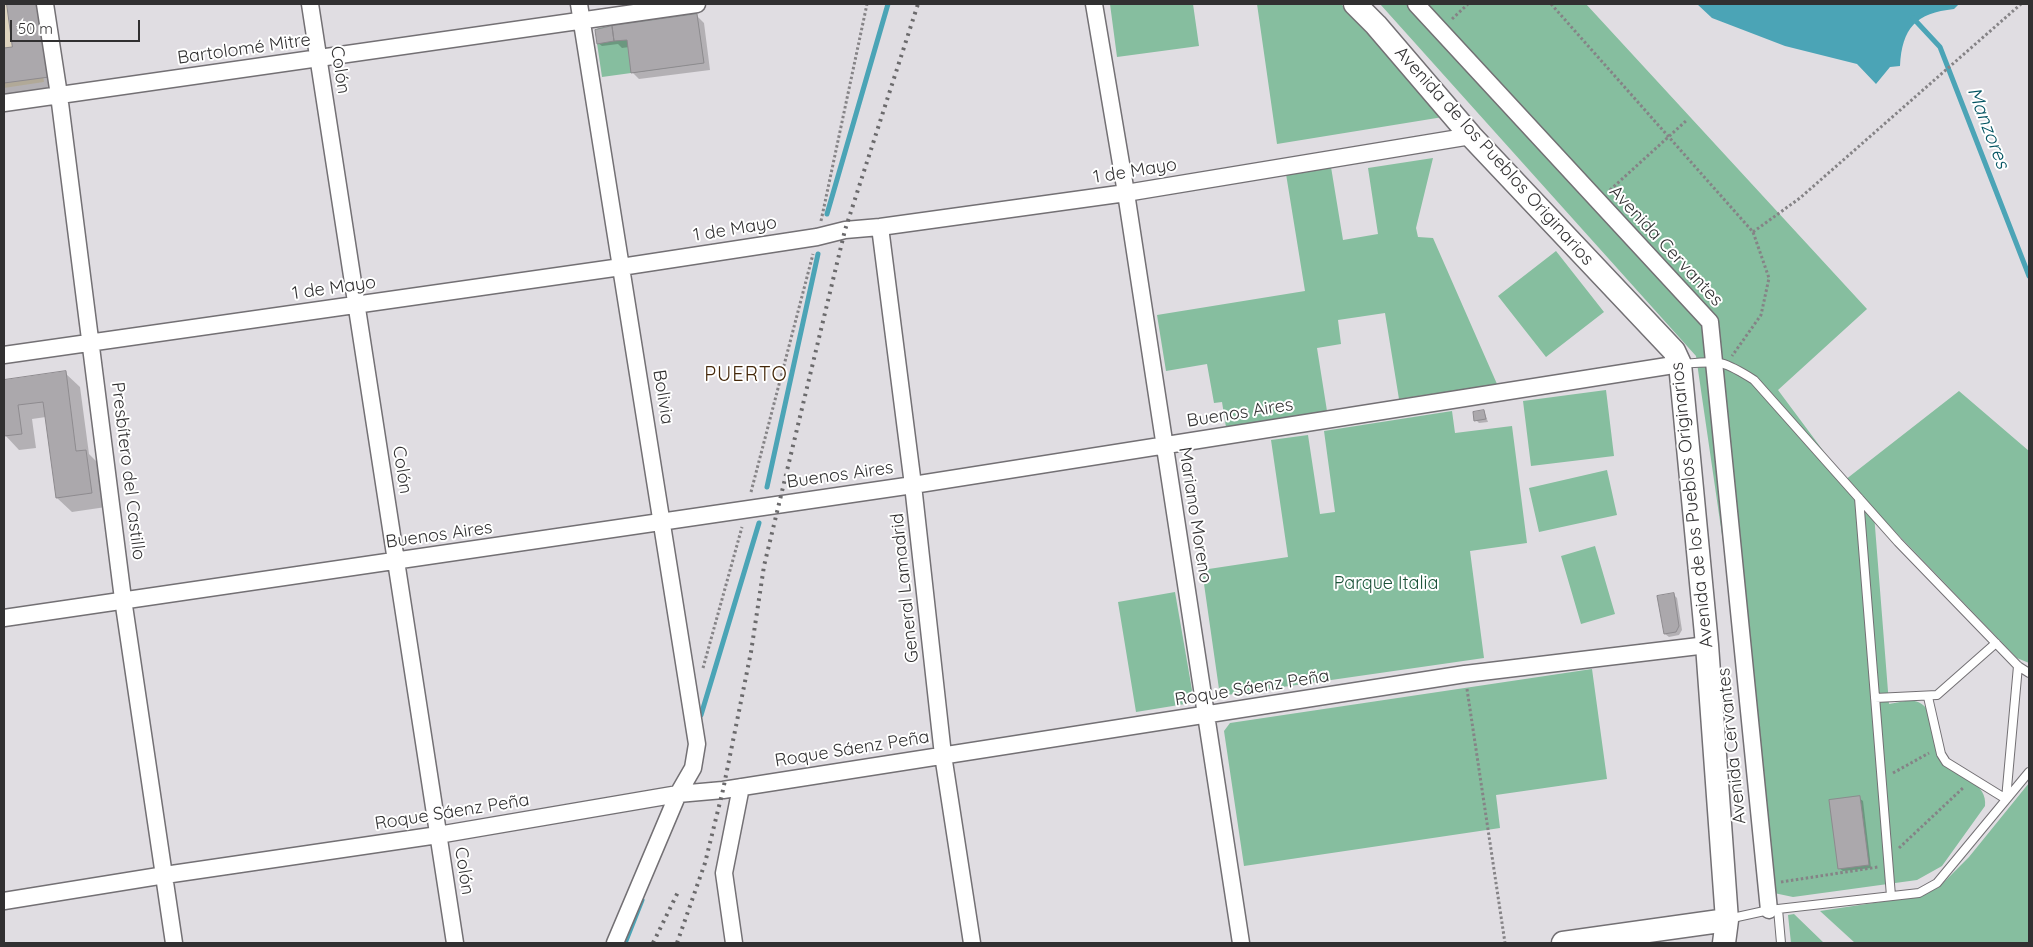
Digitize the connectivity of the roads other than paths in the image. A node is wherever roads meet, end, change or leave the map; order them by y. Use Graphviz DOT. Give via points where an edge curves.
graph roads {
  1 [pos="45,4"];
  2 [pos="310,4"];
  3 [pos="579,4"];
  4 [pos="697,4"];
  5 [pos="1094,4"];
  6 [pos="1355,4"];
  7 [pos="1370,4"];
  8 [pos="1416,4"];
  9 [pos="582,22"];
  10 [pos="1376,25"];
  11 [pos="318,59"];
  12 [pos="59,95"];
  13 [pos="4,103"];
  14 [pos="1471,136"];
  15 [pos="1126,193"];
  16 [pos="880,227"];
  17 [pos="621,267"];
  18 [pos="356,305"];
  19 [pos="91,342"];
  20 [pos="4,355"];
  21 [pos="1720,362"];
  22 [pos="1680,364"];
  23 [pos="1164,444"];
  24 [pos="913,485"];
  25 [pos="1859,498"];
  26 [pos="662,522"];
  27 [pos="396,561"];
  28 [pos="124,599"];
  29 [pos="4,618"];
  30 [pos="1996,643"];
  31 [pos="1708,645"];
  32 [pos="2018,666"];
  33 [pos="2029,673"];
  34 [pos="1928,697"];
  35 [pos="1875,698"];
  36 [pos="1207,716"];
  37 [pos="943,755"];
  38 [pos="2029,772"];
  39 [pos="741,787"];
  40 [pos="678,794"];
  41 [pos="2006,799"];
  42 [pos="438,836"];
  43 [pos="164,875"];
  44 [pos="1891,896"];
  45 [pos="4,901"];
  46 [pos="1774,910"];
  47 [pos="1727,920"];
  48 [pos="174,943"];
  49 [pos="455,943"];
  50 [pos="615,943"];
  51 [pos="734,943"];
  52 [pos="972,943"];
  53 [pos="1242,943"];
  54 [pos="1563,943"];
  55 [pos="1724,943"];
  56 [pos="1738,943"];
  57 [pos="1781,943"];
  1 -- 12 [label="street, Presbítero del Castillo"];
  2 -- 11 [label="street, Colón"];
  3 -- 9 [label="street, Bolivia"];
  4 -- 9 [label="street, Bartolomé Mitre"];
  5 -- 15 [label="street, Mariano Moreno"];
  6 -- 10 [label="street, Avenida de los Pueblos Originarios"];
  7 -- 10 [label="street, Avenida de los Pueblos Originarios"];
  8 -- 21 [label="street, Avenida Cervantes" via="1710,322"];
  9 -- 11 [label="street, Bartolomé Mitre"];
  9 -- 17 [label="street, Bolivia"];
  10 -- 14 [label="street, Avenida de los Pueblos Originarios"];
  11 -- 12 [label="street, Bartolomé Mitre"];
  11 -- 18 [label="street, Colón"];
  12 -- 13 [label="street, Bartolomé Mitre"];
  12 -- 19 [label="street, Presbítero del Castillo"];
  14 -- 15 [label="street, 1 de Mayo"];
  14 -- 22 [label="street, Avenida de los Pueblos Originarios" via="1674,351"];
  15 -- 16 [label="street, 1 de Mayo"];
  15 -- 23 [label="street, Mariano Moreno"];
  16 -- 17 [label="street, 1 de Mayo"];
  16 -- 24 [label="street, General Lamadrid"];
  17 -- 18 [label="street, 1 de Mayo"];
  17 -- 26 [label="street, Bolivia"];
  18 -- 19 [label="street, 1 de Mayo"];
  18 -- 27 [label="street, Colón"];
  19 -- 20 [label="street, 1 de Mayo"];
  19 -- 28 [label="street, Presbítero del Castillo"];
  21 -- 22 [label="lane"];
  21 -- 25 [label="lane" via="1754,380"];
  21 -- 46 [label="street, Avenida Cervantes"];
  22 -- 23 [label="street, Buenos Aires"];
  22 -- 31 [label="street, Avenida de los Pueblos Originarios"];
  23 -- 24 [label="street, Buenos Aires"];
  23 -- 36 [label="street, Mariano Moreno"];
  24 -- 26 [label="street, Buenos Aires"];
  24 -- 37 [label="street, General Lamadrid"];
  25 -- 30 [label="lane"];
  25 -- 35 [label="lane"];
  26 -- 27 [label="street, Buenos Aires"];
  26 -- 40 [label="street, Bolivia" via="697,744 692,768"];
  27 -- 28 [label="street, Buenos Aires"];
  27 -- 42 [label="street, Colón"];
  28 -- 29 [label="street, Buenos Aires"];
  28 -- 43 [label="street, Presbítero del Castillo"];
  30 -- 32 [label="lane"];
  30 -- 34 [label="lane" via="1937,695"];
  31 -- 36 [label="street, Roque Sáenz Peña" via="1465,674"];
  31 -- 47 [label="street, Avenida de los Pueblos Originarios"];
  32 -- 33 [label="lane"];
  32 -- 41 [label="lane"];
  34 -- 35 [label="lane"];
  34 -- 41 [label="lane" via="1939,747 1946,762"];
  35 -- 44 [label="lane"];
  36 -- 37 [label="street, Roque Sáenz Peña"];
  36 -- 53 [label="street, Mariano Moreno"];
  37 -- 39 [label="street, Roque Sáenz Peña"];
  37 -- 52 [label="street, General Lamadrid"];
  38 -- 41 [label="lane"];
  39 -- 40 [label="street, Roque Sáenz Peña"];
  39 -- 51 [label="street" via="724,873"];
  40 -- 42 [label="street, Roque Sáenz Peña"];
  40 -- 50 [label="street, Bolivia"];
  41 -- 44 [label="lane" via="1937,883 1919,893"];
  42 -- 43 [label="street, Roque Sáenz Peña"];
  42 -- 49 [label="street, Colón"];
  43 -- 45 [label="street, Roque Sáenz Peña"];
  43 -- 48 [label="street, Presbítero del Castillo"];
  44 -- 46 [label="lane"];
  46 -- 47 [label="lane"];
  46 -- 57 [label="lane"];
  47 -- 54 [label="street"];
  47 -- 55 [label="street, Avenida de los Pueblos Originarios"];
  47 -- 56 [label="street, Avenida de los Pueblos Originarios"];
}
